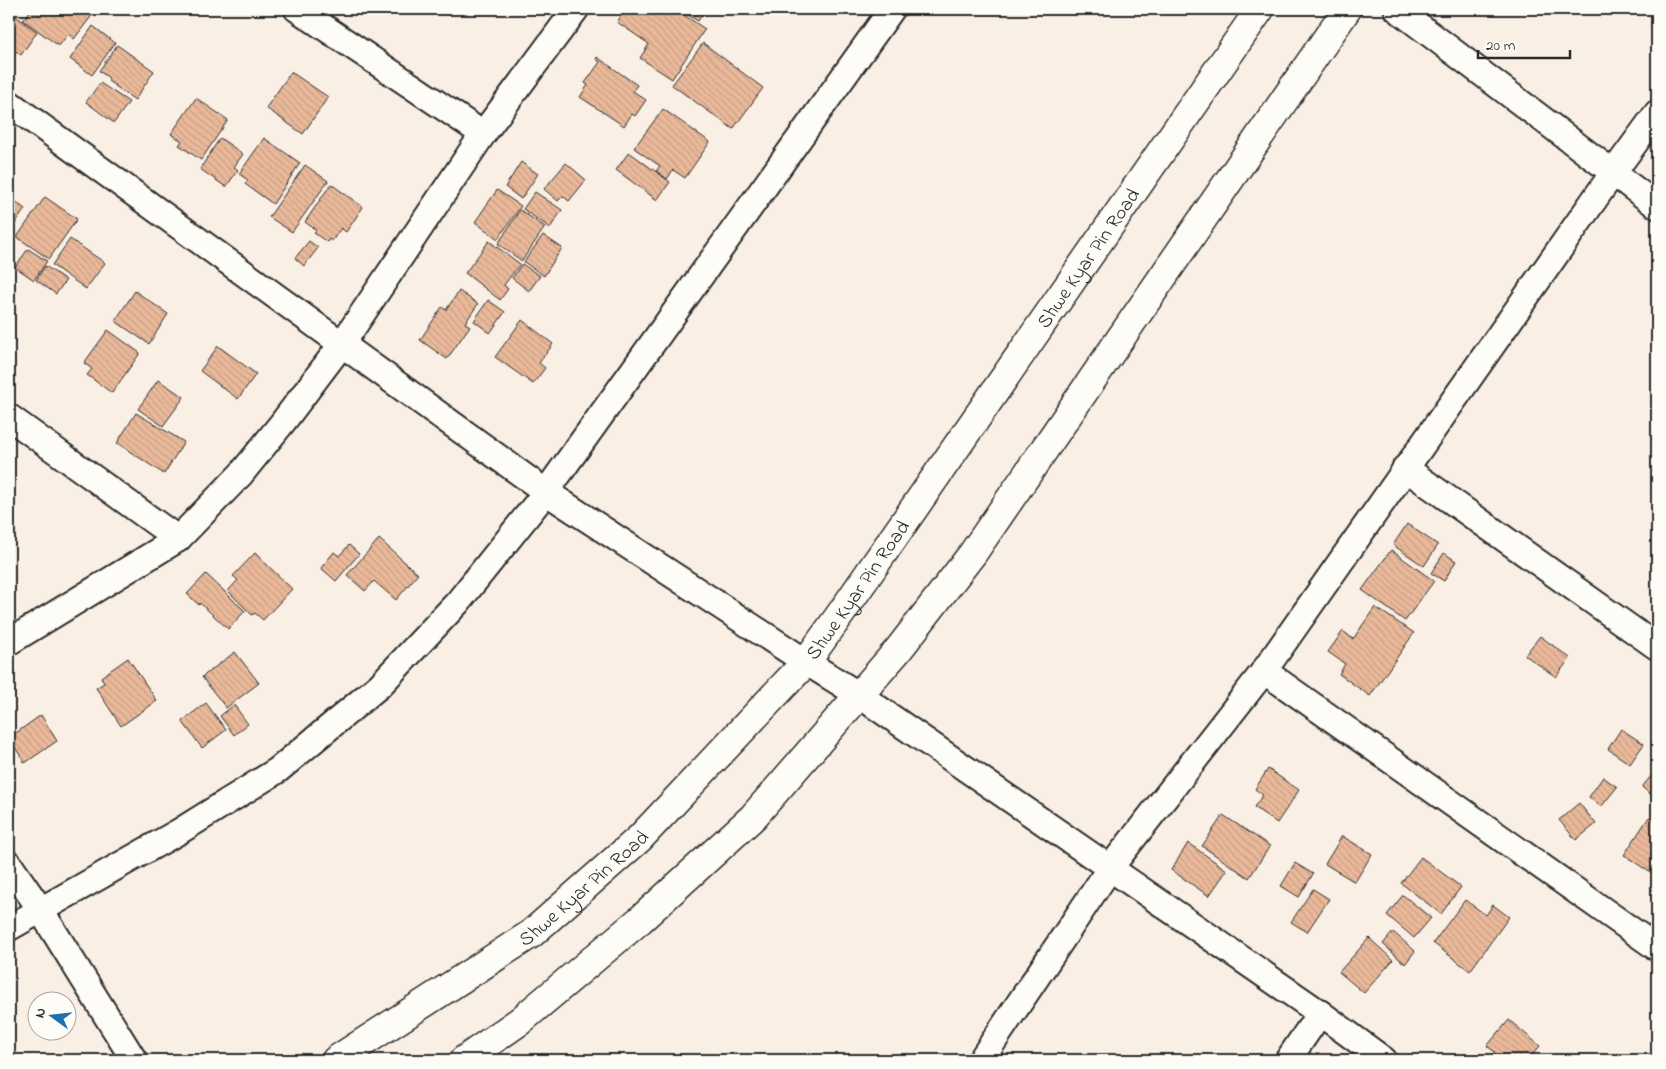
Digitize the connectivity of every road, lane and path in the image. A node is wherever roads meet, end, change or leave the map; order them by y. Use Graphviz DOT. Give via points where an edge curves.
graph roads {
  1 [pos="297,9"];
  2 [pos="576,9"];
  3 [pos="892,9"];
  4 [pos="1260,9"];
  5 [pos="1347,9"];
  6 [pos="1397,9"];
  7 [pos="9,103"];
  8 [pos="1657,113"];
  9 [pos="483,134"];
  10 [pos="1613,173"];
  11 [pos="1657,206"];
  12 [pos="342,344"];
  13 [pos="9,417"];
  14 [pos="1405,468"];
  15 [pos="546,492"];
  16 [pos="178,539"];
  17 [pos="9,642"];
  18 [pos="1657,647"];
  19 [pos="806,662"];
  20 [pos="1264,671"];
  21 [pos="859,695"];
  22 [pos="9,864"];
  23 [pos="1110,868"];
  24 [pos="40,909"];
  25 [pos="9,928"];
  26 [pos="1657,948"];
  27 [pos="1320,1013"];
  28 [pos="134,1060"];
  29 [pos="336,1060"];
  30 [pos="464,1060"];
  31 [pos="982,1060"];
  32 [pos="1288,1060"];
  33 [pos="1384,1060"];
  1 -- 9 [label="street"];
  2 -- 9 [label="street"];
  3 -- 15 [label="street"];
  4 -- 19 [label="street, Shwe Kyar Pin Road"];
  5 -- 21 [label="street" via="972,553"];
  6 -- 10 [label="street"];
  7 -- 12 [label="street"];
  8 -- 10 [label="street"];
  9 -- 12 [label="street"];
  10 -- 11 [label="street"];
  10 -- 14 [label="street"];
  12 -- 15 [label="street"];
  12 -- 16 [label="street" via="241,474"];
  13 -- 16 [label="street"];
  14 -- 18 [label="street"];
  14 -- 20 [label="street"];
  15 -- 19 [label="street"];
  15 -- 24 [label="street" via="458,602 380,685 278,770 180,831"];
  16 -- 17 [label="street"];
  19 -- 21 [label="street"];
  19 -- 29 [label="street, Shwe Kyar Pin Road" via="640,838 530,934"];
  20 -- 23 [label="street"];
  20 -- 26 [label="street"];
  21 -- 23 [label="street"];
  21 -- 30 [label="street" via="753,817 520,1021"];
  22 -- 24 [label="street"];
  23 -- 27 [label="street"];
  23 -- 31 [label="street"];
  24 -- 25 [label="street"];
  24 -- 28 [label="street"];
  27 -- 32 [label="street"];
  27 -- 33 [label="street"];
}
